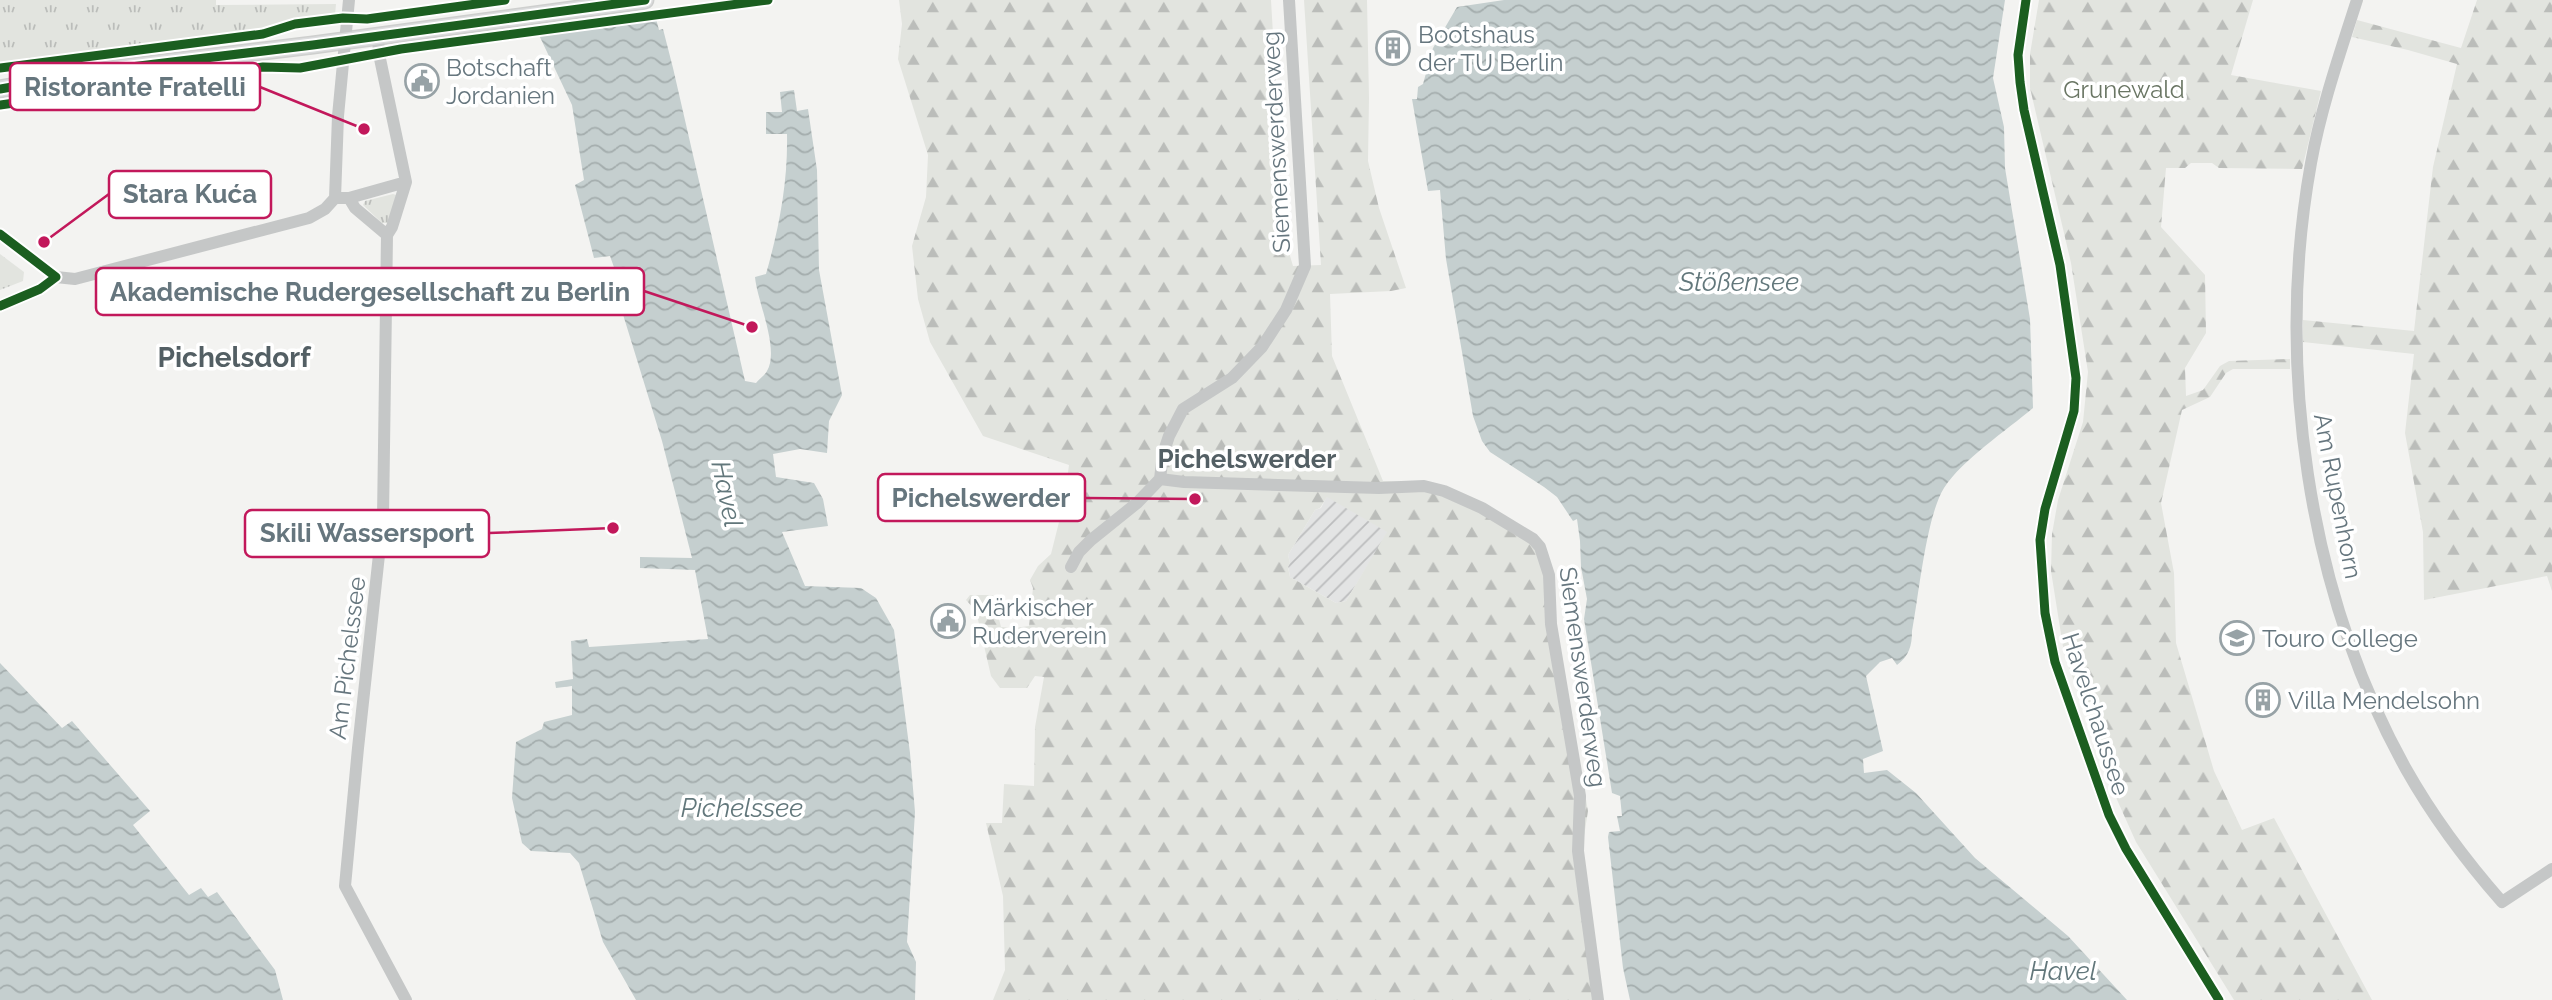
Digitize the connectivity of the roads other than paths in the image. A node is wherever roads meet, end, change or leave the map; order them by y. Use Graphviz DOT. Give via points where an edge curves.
graph roads {
  1 [pos="349,0"];
  2 [pos="645,0"];
  3 [pos="1289,0"];
  4 [pos="2026,0"];
  5 [pos="2357,0"];
  6 [pos="378,36"];
  7 [pos="344,41"];
  8 [pos="0,89"];
  9 [pos="406,182"];
  10 [pos="335,198"];
  11 [pos="349,198"];
  12 [pos="0,234"];
  13 [pos="387,235"];
  14 [pos="56,277"];
  15 [pos="0,306"];
  16 [pos="1160,479"];
  17 [pos="1071,567"];
  18 [pos="2552,869"];
  19 [pos="406,1000"];
  20 [pos="1598,1000"];
  21 [pos="2219,1000"];
  1 -- 7 [label="street"];
  2 -- 6 [label="main road"];
  3 -- 16 [label="street, Siemenswerderweg" via="1305,266 1286,310 1262,347 1232,378 1183,409 1163,454"];
  4 -- 21 [label="street, Havelchaussee" via="2018,55 2020,82 2060,265 2076,378 2074,411 2040,540 2054,662 2109,815"];
  5 -- 18 [label="street, Am Rupenhorn" via="2311,160 2301,250 2298,389 2315,512 2330,577 2361,672 2406,769 2437,820 2502,902"];
  6 -- 7 [label="main road"];
  6 -- 9 [label="street"];
  7 -- 8 [label="main road" via="106,70"];
  7 -- 10 [label="street"];
  9 -- 11 [label="street"];
  9 -- 13 [label="street, Am Pichelssee"];
  10 -- 11 [label="street"];
  10 -- 14 [label="street" via="321,212 297,222 80,278"];
  11 -- 13 [label="street"];
  12 -- 14 [label="street"];
  13 -- 19 [label="street, Am Pichelssee" via="383,518 345,886"];
  14 -- 15 [label="street"];
  16 -- 17 [label="street" via="1091,540"];
  16 -- 20 [label="street, Siemenswerderweg" via="1424,486 1493,513 1540,547 1549,575 1551,624 1580,796 1578,851"];
}
